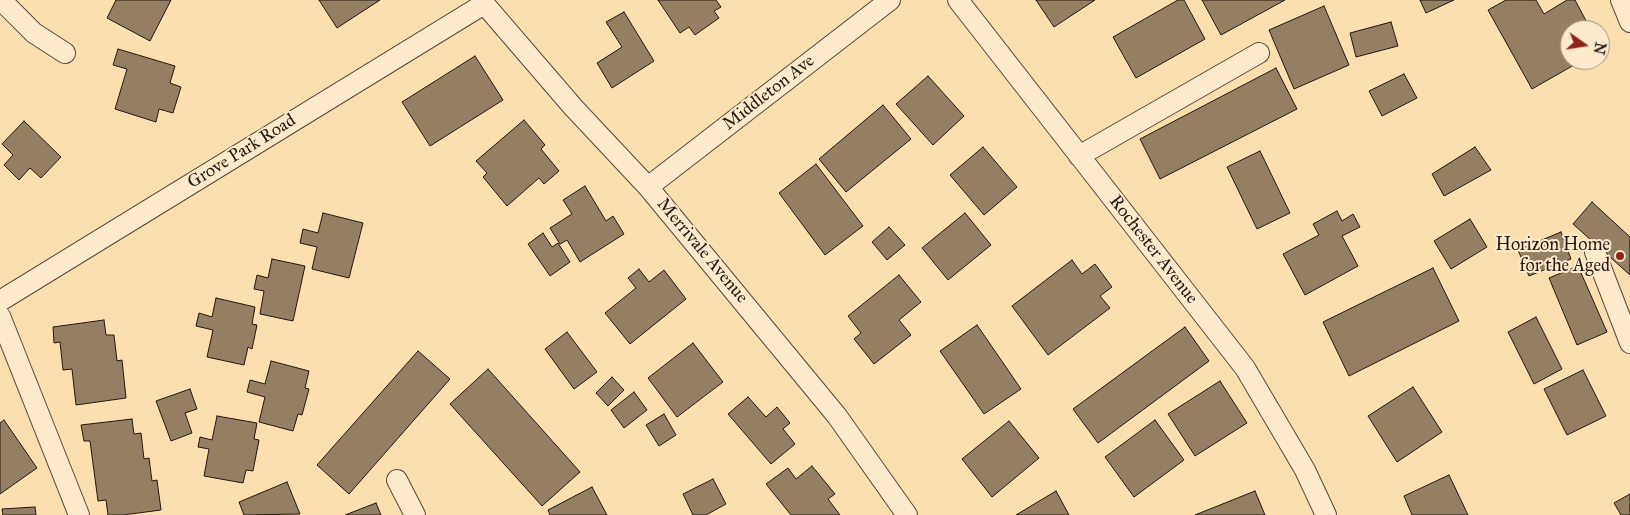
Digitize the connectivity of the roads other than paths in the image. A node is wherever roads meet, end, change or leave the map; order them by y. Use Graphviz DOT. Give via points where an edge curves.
graph roads {
  1 [pos="1,0"];
  2 [pos="890,0"];
  3 [pos="958,0"];
  4 [pos="1622,0"];
  5 [pos="483,2"];
  6 [pos="1630,22"];
  7 [pos="65,53"];
  8 [pos="1259,53"];
  9 [pos="1079,156"];
  10 [pos="648,187"];
  11 [pos="1595,252"];
  12 [pos="0,301"];
  13 [pos="0,316"];
  14 [pos="1630,343"];
  15 [pos="397,480"];
  16 [pos="79,515"];
  17 [pos="415,515"];
  18 [pos="907,515"];
  19 [pos="1326,515"];
  1 -- 7 [label="street" via="34,33"];
  2 -- 10 [label="street, Middleton Ave"];
  3 -- 9 [label="street, Rochester Avenue"];
  4 -- 6 [label="street"];
  5 -- 10 [label="street, Merrivale Avenue" via="573,107"];
  5 -- 12 [label="street, Grove Park Road"];
  8 -- 9 [label="street"];
  9 -- 19 [label="street, Rochester Avenue" via="1244,368 1305,470"];
  10 -- 18 [label="street, Merrivale Avenue" via="837,416"];
  11 -- 14 [label="street"];
  13 -- 16 [label="street"];
  15 -- 17 [label="street"];
}
